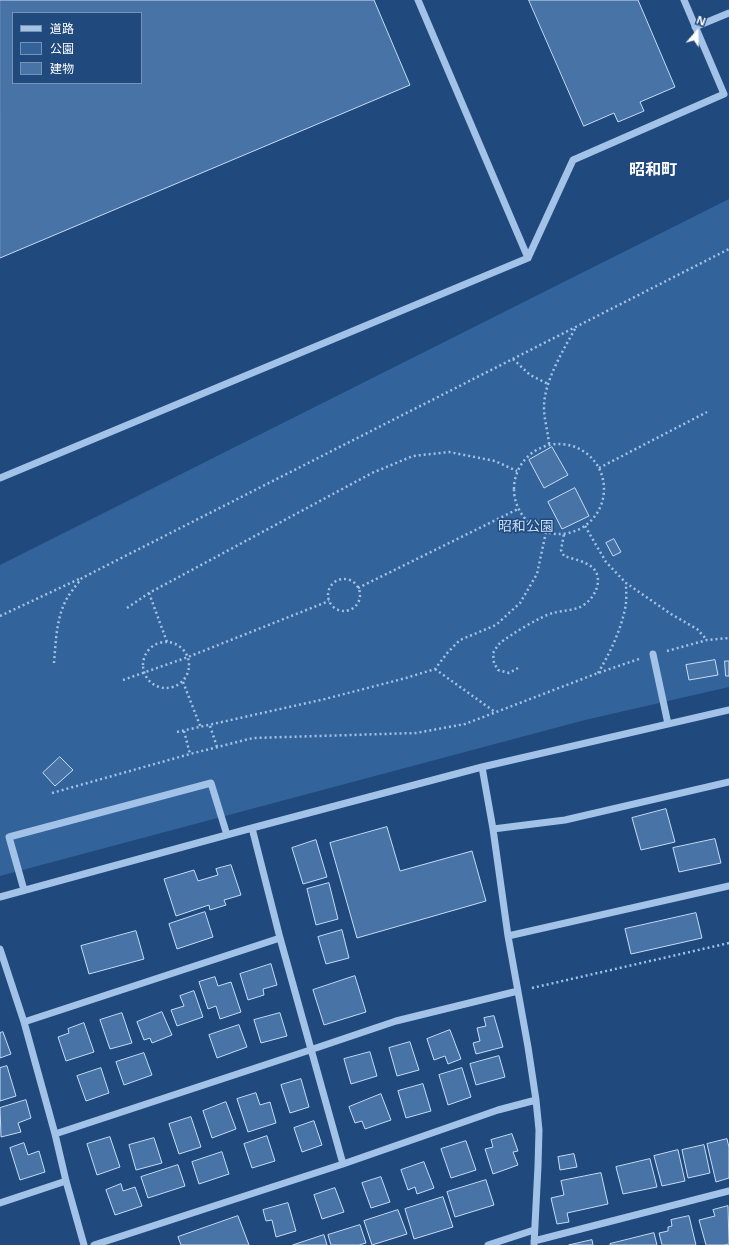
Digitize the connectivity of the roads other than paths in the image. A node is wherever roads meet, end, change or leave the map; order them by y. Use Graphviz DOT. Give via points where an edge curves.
graph roads {
  1 [pos="418,0"];
  2 [pos="684,0"];
  3 [pos="729,12"];
  4 [pos="695,27"];
  5 [pos="528,258"];
  6 [pos="0,478"];
  7 [pos="653,654"];
  8 [pos="729,710"];
  9 [pos="668,724"];
  10 [pos="482,767"];
  11 [pos="729,782"];
  12 [pos="252,828"];
  13 [pos="493,829"];
  14 [pos="226,835"];
  15 [pos="729,886"];
  16 [pos="24,890"];
  17 [pos="0,897"];
  18 [pos="508,936"];
  19 [pos="280,938"];
  20 [pos="0,949"];
  21 [pos="518,991"];
  22 [pos="24,1022"];
  23 [pos="310,1050"];
  24 [pos="536,1100"];
  25 [pos="55,1134"];
  26 [pos="343,1164"];
  27 [pos="66,1181"];
  28 [pos="729,1191"];
  29 [pos="0,1202"];
  30 [pos="534,1230"];
  31 [pos="534,1243"];
  32 [pos="84,1245"];
  33 [pos="94,1245"];
  34 [pos="488,1245"];
  1 -- 5 [label="street"];
  2 -- 4 [label="street"];
  3 -- 4 [label="street"];
  4 -- 5 [label="street" via="724,94 573,160"];
  5 -- 6 [label="street"];
  7 -- 9 [label="street"];
  8 -- 9 [label="street"];
  9 -- 10 [label="street"];
  10 -- 12 [label="street"];
  10 -- 13 [label="street"];
  11 -- 13 [label="street" via="565,820"];
  12 -- 14 [label="street"];
  12 -- 19 [label="street"];
  13 -- 18 [label="street"];
  14 -- 16 [label="street"];
  14 -- 16 [label="street" via="211,783 9,837"];
  15 -- 18 [label="street"];
  16 -- 17 [label="street"];
  18 -- 21 [label="street"];
  19 -- 22 [label="street"];
  19 -- 23 [label="street"];
  20 -- 22 [label="street"];
  21 -- 23 [label="street" via="396,1021"];
  21 -- 24 [label="street"];
  22 -- 25 [label="street"];
  23 -- 25 [label="street"];
  23 -- 26 [label="street"];
  24 -- 26 [label="street" via="498,1110"];
  24 -- 30 [label="street" via="538,1166"];
  25 -- 27 [label="street"];
  26 -- 33 [label="street"];
  27 -- 29 [label="street"];
  27 -- 32 [label="street"];
  28 -- 31 [label="street"];
  30 -- 31 [label="street"];
  30 -- 34 [label="street"];
}
